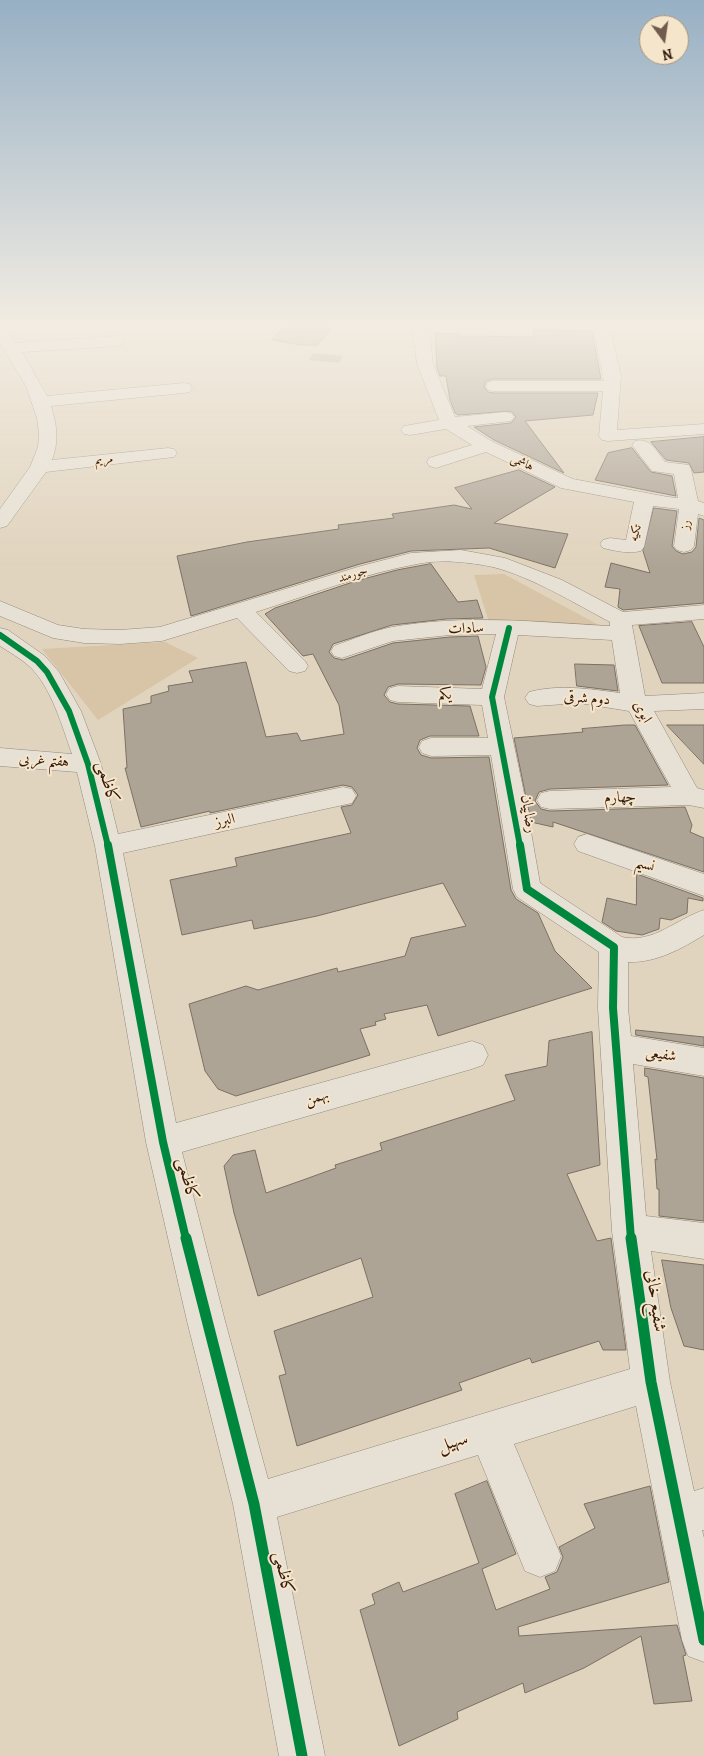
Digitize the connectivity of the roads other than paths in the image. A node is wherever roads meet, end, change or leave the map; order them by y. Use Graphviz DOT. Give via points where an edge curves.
graph roads {
  1 [pos="40,402"];
  2 [pos="441,403"];
  3 [pos="611,403"];
  4 [pos="506,417"];
  5 [pos="449,423"];
  6 [pos="704,429"];
  7 [pos="410,430"];
  8 [pos="641,445"];
  9 [pos="487,446"];
  10 [pos="168,453"];
  11 [pos="436,462"];
  12 [pos="39,467"];
  13 [pos="645,498"];
  14 [pos="699,505"];
  15 [pos="0,522"];
  16 [pos="610,544"];
  17 [pos="684,546"];
  18 [pos="0,608"];
  19 [pos="241,610"];
  20 [pos="704,612"];
  21 [pos="622,627"];
  22 [pos="510,628"];
  23 [pos="0,635"];
  24 [pos="342,650"];
  25 [pos="297,666"];
  26 [pos="398,694"];
  27 [pos="492,697"];
  28 [pos="536,698"];
  29 [pos="704,701"];
  30 [pos="638,704"];
  31 [pos="501,746"];
  32 [pos="430,747"];
  33 [pos="0,758"];
  34 [pos="88,764"];
  35 [pos="343,796"];
  36 [pos="697,798"];
  37 [pos="550,800"];
  38 [pos="587,844"];
  39 [pos="108,846"];
  40 [pos="704,885"];
  41 [pos="704,921"];
  42 [pos="614,954"];
  43 [pos="617,1048"];
  44 [pos="472,1055"];
  45 [pos="704,1062"];
  46 [pos="163,1142"];
  47 [pos="630,1231"];
  48 [pos="704,1241"];
  49 [pos="651,1382"];
  50 [pos="489,1432"];
  51 [pos="254,1504"];
  52 [pos="691,1512"];
  53 [pos="540,1556"];
  54 [pos="704,1640"];
  55 [pos="302,1756"];
  1 -- 12 [label="street" via="48,428 47,447"];
  2 -- 5 [label="street"];
  3 -- 6 [label="street" via="608,436"];
  4 -- 5 [label="street"];
  5 -- 7 [label="street"];
  5 -- 9 [label="street, هاشمی"];
  8 -- 14 [label="street, رز" via="659,466 682,469"];
  9 -- 11 [label="street"];
  9 -- 13 [label="street, هاشمی" via="568,484"];
  10 -- 12 [label="street, مریم"];
  12 -- 15 [label="street"];
  13 -- 14 [label="street, هاشمی"];
  13 -- 16 [label="street, تکیه" via="634,547"];
  14 -- 17 [label="street, رز"];
  18 -- 19 [label="street, جورمند" via="53,631 120,637 162,634"];
  19 -- 21 [label="street, جورمند" via="368,570 410,560 461,556 498,562 555,584"];
  19 -- 25 [label="street"];
  20 -- 21 [label="street"];
  21 -- 22 [label="street, سادات"];
  21 -- 30 [label="street, ابوی" via="631,692"];
  22 -- 24 [label="street, سادات" via="453,628 392,634"];
  22 -- 27 [label="street, رضاییان"];
  23 -- 34 [label="street, کاظمی" via="47,672 69,711"];
  26 -- 27 [label="street, یکم"];
  27 -- 31 [label="street, رضاییان"];
  28 -- 30 [label="street, دوم شرقی" via="579,695"];
  29 -- 30 [label="street"];
  30 -- 36 [label="street, ابوی"];
  31 -- 32 [label="street"];
  31 -- 42 [label="street, رضاییان" via="527,889"];
  33 -- 34 [label="street, هفتم غربی"];
  34 -- 39 [label="street, کاظمی"];
  35 -- 39 [label="street, البرز"];
  36 -- 37 [label="street, چهارم"];
  38 -- 40 [label="street, نسیم"];
  39 -- 46 [label="street, کاظمی"];
  41 -- 42 [label="street" via="656,947"];
  42 -- 43 [label="street, شفیع خانی" via="613,1008"];
  43 -- 45 [label="street, شفیعی"];
  43 -- 47 [label="street, شفیع خانی"];
  44 -- 46 [label="street, بهمن"];
  46 -- 51 [label="street, کاظمی"];
  47 -- 48 [label="street"];
  47 -- 49 [label="street, شفیع خانی"];
  49 -- 50 [label="street, سهیل"];
  49 -- 52 [label="street, شفیع خانی"];
  50 -- 51 [label="street, سهیل"];
  50 -- 53 [label="street"];
  51 -- 55 [label="street, کاظمی"];
  52 -- 54 [label="street, شفیع خانی"];
}
